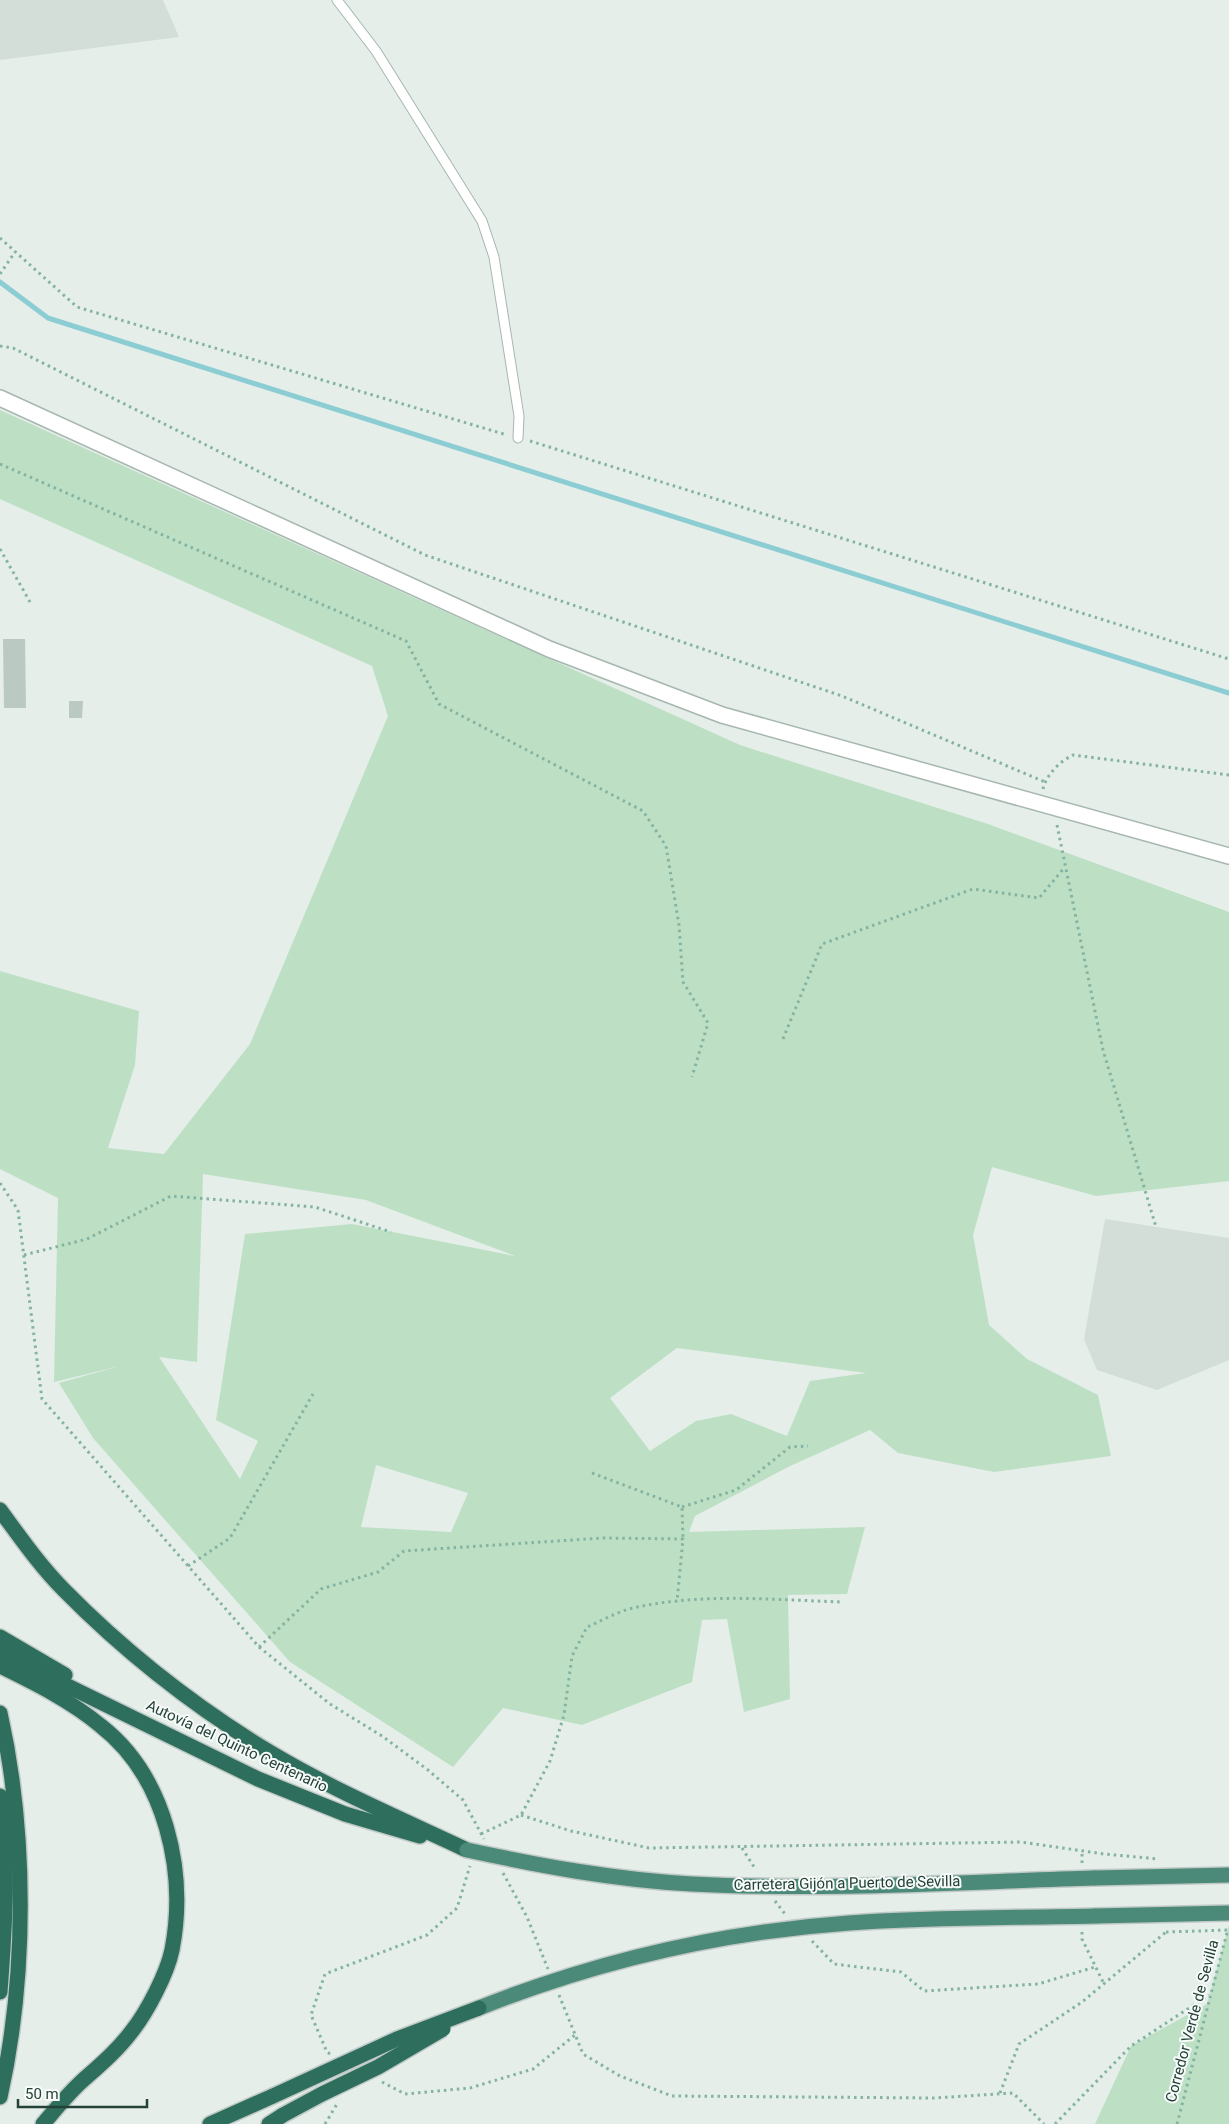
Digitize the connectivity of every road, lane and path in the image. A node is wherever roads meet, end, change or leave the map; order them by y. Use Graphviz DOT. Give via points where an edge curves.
graph roads {
  1 [pos="337,0"];
  2 [pos="0,238"];
  3 [pos="15,252"];
  4 [pos="0,274"];
  5 [pos="0,346"];
  6 [pos="0,398"];
  7 [pos="518,438"];
  8 [pos="0,464"];
  9 [pos="0,549"];
  10 [pos="30,602"];
  11 [pos="1229,659"];
  12 [pos="1229,775"];
  13 [pos="1045,782"];
  14 [pos="1046,805"];
  15 [pos="1229,856"];
  16 [pos="1065,867"];
  17 [pos="783,1039"];
  18 [pos="692,1077"];
  19 [pos="0,1183"];
  20 [pos="1156,1227"];
  21 [pos="391,1232"];
  22 [pos="24,1255"];
  23 [pos="314,1394"];
  24 [pos="808,1446"];
  25 [pos="592,1473"];
  26 [pos="682,1507"];
  27 [pos="0,1510"];
  28 [pos="683,1539"];
  29 [pos="188,1566"];
  30 [pos="677,1602"];
  31 [pos="843,1602"];
  32 [pos="0,1637"];
  33 [pos="259,1647"];
  34 [pos="0,1653"];
  35 [pos="0,1666"];
  36 [pos="0,1713"];
  37 [pos="157,1729"];
  38 [pos="0,1796"];
  39 [pos="521,1816"];
  40 [pos="481,1833"];
  41 [pos="485,1840"];
  42 [pos="742,1847"];
  43 [pos="472,1851"];
  44 [pos="1163,1859"];
  45 [pos="502,1870"];
  46 [pos="757,1872"];
  47 [pos="1229,1875"];
  48 [pos="772,1897"];
  49 [pos="1229,1914"];
  50 [pos="790,1918"];
  51 [pos="1229,1925"];
  52 [pos="1229,1930"];
  53 [pos="809,1938"];
  54 [pos="1096,1967"];
  55 [pos="549,1971"];
  56 [pos="557,1989"];
  57 [pos="0,1992"];
  58 [pos="1209,1995"];
  59 [pos="479,2008"];
  60 [pos="575,2034"];
  61 [pos="335,2056"];
  62 [pos="374,2077"];
  63 [pos="1000,2093"];
  64 [pos="0,2097"];
  65 [pos="43,2124"];
  66 [pos="210,2124"];
  67 [pos="269,2124"];
  68 [pos="1044,2124"];
  69 [pos="1055,2124"];
  70 [pos="1177,2124"];
  1 -- 7 [label="lane" via="376,51 482,221 494,257 519,416"];
  2 -- 3 [label="path"];
  3 -- 4 [label="path"];
  3 -- 7 [label="path" via="77,307"];
  5 -- 13 [label="path" via="13,348 89,384 199,443 425,555 842,696"];
  6 -- 14 [label="street" via="549,649 722,715"];
  7 -- 11 [label="path"];
  8 -- 18 [label="path" via="406,641 439,704 643,811 666,846 679,925 683,982 708,1023"];
  9 -- 10 [label="path"];
  12 -- 13 [label="path" via="1073,755 1062,760"];
  13 -- 14 [label="path"];
  14 -- 15 [label="street"];
  14 -- 16 [label="path"];
  16 -- 17 [label="path" via="1039,898 973,889 822,944"];
  16 -- 20 [label="path" via="1103,1050"];
  19 -- 22 [label="path" via="18,1210"];
  21 -- 22 [label="path" via="315,1207 171,1196 87,1239"];
  22 -- 29 [label="path" via="42,1399"];
  23 -- 29 [label="path" via="230,1538"];
  24 -- 26 [label="path" via="790,1447 736,1490"];
  25 -- 26 [label="path"];
  26 -- 28 [label="path"];
  27 -- 43 [label="highway" via="62,1589 131,1655 176,1690 271,1753 341,1791"];
  28 -- 30 [label="path"];
  28 -- 33 [label="path" via="603,1538 404,1551 378,1572 322,1589"];
  29 -- 33 [label="path"];
  30 -- 31 [label="path" via="721,1598"];
  30 -- 39 [label="path" via="628,1609 587,1627 572,1656 564,1715 550,1761"];
  32 -- 37 [label="highway"];
  33 -- 40 [label="path" via="330,1704 382,1736 428,1770 463,1800"];
  34 -- 37 [label="highway, Autovía del Quinto Centenario"];
  35 -- 65 [label="highway" via="40,1686 102,1726 131,1758 154,1794 175,1864 176,1919 172,1952 160,1982 132,2031"];
  36 -- 64 [label="highway" via="17,1817 20,1874 19,1950 11,2032"];
  37 -- 43 [label="highway, Autovía del Quinto Centenario" via="258,1778 345,1814"];
  38 -- 57 [label="highway" via="6,1905"];
  39 -- 40 [label="path"];
  39 -- 42 [label="path" via="649,1848"];
  40 -- 41 [label="path"];
  40 -- 43 [label="path"];
  42 -- 44 [label="path" via="1021,1842"];
  42 -- 46 [label="path"];
  43 -- 47 [label="highway, Carretera Gijón a Puerto de Sevilla, bridge" via="575,1871 692,1884 852,1886"];
  43 -- 61 [label="path" via="457,1908 427,1935 325,1974 311,2015 327,2052"];
  45 -- 55 [label="path" via="527,1917"];
  48 -- 50 [label="path"];
  49 -- 59 [label="highway, bridge" via="850,1923 710,1941 622,1960 574,1973"];
  51 -- 58 [label="path, Corredor Verde de Sevilla"];
  52 -- 63 [label="path, bridge" via="1166,1932 1082,2002 1019,2044"];
  53 -- 54 [label="path" via="834,1964 900,1972 924,1991 1038,1984"];
  56 -- 60 [label="path"];
  58 -- 69 [label="path" via="1131,2046"];
  58 -- 70 [label="path, Corredor Verde de Sevilla"];
  59 -- 66 [label="highway, bridge" via="396,2039"];
  59 -- 67 [label="highway, bridge" via="378,2067"];
  60 -- 62 [label="path" via="533,2069 470,2088 405,2094"];
  60 -- 63 [label="path" via="583,2054 620,2076 672,2096 934,2098"];
  63 -- 68 [label="path" via="1013,2093"];
}
